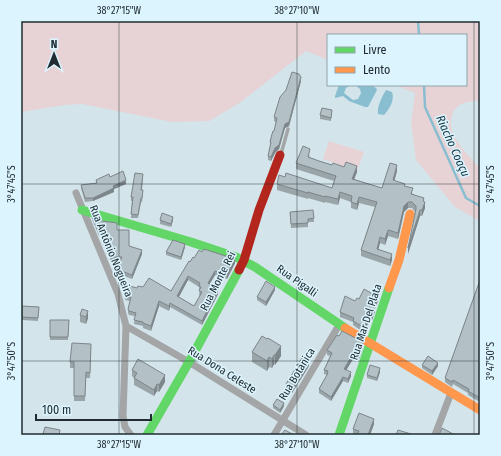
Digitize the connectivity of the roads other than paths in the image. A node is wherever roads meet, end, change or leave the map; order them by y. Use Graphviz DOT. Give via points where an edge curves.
graph roads {
  1 [pos="288,129"];
  2 [pos="280,155"];
  3 [pos="76,193"];
  4 [pos="82,210"];
  5 [pos="410,214"];
  6 [pos="244,260"];
  7 [pos="339,325"];
  8 [pos="126,326"];
  9 [pos="371,344"];
  10 [pos="189,362"];
  11 [pos="451,393"];
  12 [pos="480,410"];
  13 [pos="282,421"];
  14 [pos="131,435"];
  15 [pos="147,435"];
  16 [pos="274,435"];
  17 [pos="306,435"];
  18 [pos="339,435"];
  19 [pos="435,435"];
  1 -- 2 [label="lane, Rua Monte Rei"];
  2 -- 6 [label="street, Rua Monte Rei" via="259,210"];
  3 -- 4 [label="street, Rua Antônio Nogueira"];
  4 -- 6 [label="street, Rua Pigalli"];
  4 -- 8 [label="street, Rua Antônio Nogueira" via="118,294"];
  5 -- 9 [label="street, Rua Mar Del Plata" via="399,260"];
  6 -- 7 [label="street, Rua Pigalli"];
  6 -- 10 [label="street, Rua Monte Rei"];
  7 -- 9 [label="street, Rua Pigalli"];
  7 -- 13 [label="street, Rua Botânica"];
  8 -- 10 [label="street, Rua Dona Celeste"];
  8 -- 14 [label="street, Rua Antônio Nogueira" via="123,416"];
  9 -- 11 [label="street, Rua Pigalli"];
  9 -- 18 [label="street, Rua Mar Del Plata"];
  10 -- 13 [label="street, Rua Dona Celeste"];
  10 -- 15 [label="street, Rua Monte Rei"];
  11 -- 12 [label="street, Rua Pigalli"];
  11 -- 19 [label="street"];
  13 -- 16 [label="street, Rua Botânica"];
  13 -- 17 [label="street, Rua Dona Celeste"];
}
